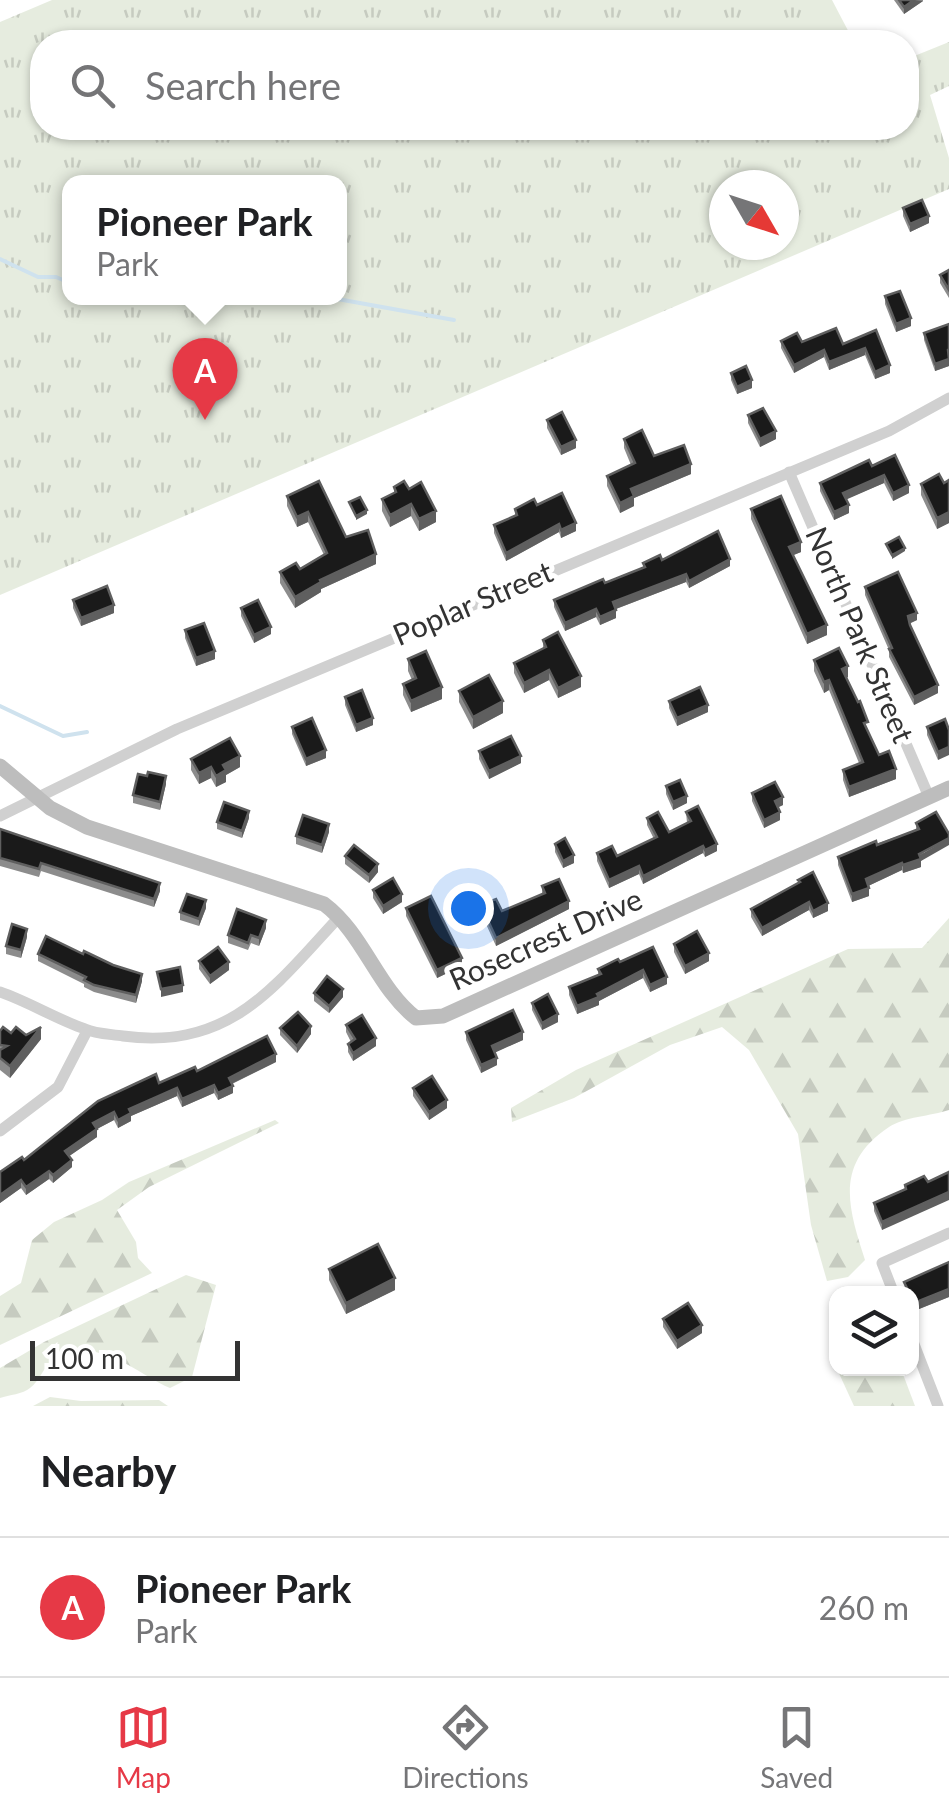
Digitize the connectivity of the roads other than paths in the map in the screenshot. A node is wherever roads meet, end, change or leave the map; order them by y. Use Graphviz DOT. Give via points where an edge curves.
graph roads {
  1 [pos="949,398"];
  2 [pos="790,472"];
  3 [pos="0,766"];
  4 [pos="949,788"];
  5 [pos="36,796"];
  6 [pos="929,797"];
  7 [pos="0,816"];
  8 [pos="340,916"];
  9 [pos="0,992"];
  10 [pos="87,1031"];
  11 [pos="0,1131"];
  12 [pos="949,1234"];
  13 [pos="891,1286"];
  14 [pos="919,1356"];
  15 [pos="938,1406"];
  1 -- 2 [label="street, Poplar Street"];
  2 -- 5 [label="street, Poplar Street" via="177,728"];
  2 -- 6 [label="street, North Park Street"];
  3 -- 5 [label="street"];
  4 -- 6 [label="street, Rosecrest Drive"];
  5 -- 7 [label="street, Poplar Street"];
  5 -- 8 [label="street" via="87,827 324,904"];
  6 -- 8 [label="street, Rosecrest Drive" via="442,1016 416,1018 401,1007"];
  8 -- 10 [label="street" via="236,1018 197,1034 146,1039"];
  9 -- 10 [label="street"];
  10 -- 11 [label="street" via="58,1087"];
  12 -- 13 [label="street" via="882,1262"];
  14 -- 15 [label="street"];
}
